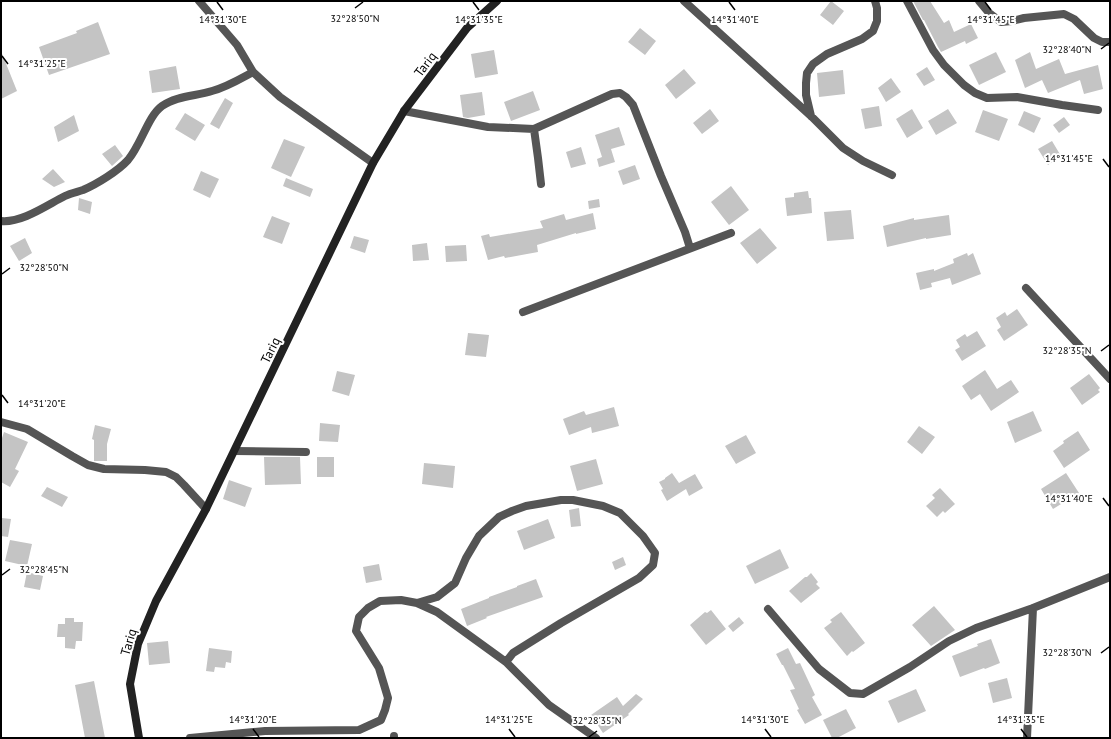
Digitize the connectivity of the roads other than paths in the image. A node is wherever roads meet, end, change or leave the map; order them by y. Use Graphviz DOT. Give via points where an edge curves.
graph roads {
  1 [pos="199,1"];
  2 [pos="497,1"];
  3 [pos="684,1"];
  4 [pos="875,1"];
  5 [pos="907,1"];
  6 [pos="979,1"];
  7 [pos="1110,42"];
  8 [pos="253,72"];
  9 [pos="1098,110"];
  10 [pos="404,111"];
  11 [pos="810,116"];
  12 [pos="534,130"];
  13 [pos="373,163"];
  14 [pos="892,175"];
  15 [pos="541,184"];
  16 [pos="1,221"];
  17 [pos="731,232"];
  18 [pos="690,248"];
  19 [pos="1026,288"];
  20 [pos="523,312"];
  21 [pos="1110,379"];
  22 [pos="1,422"];
  23 [pos="235,451"];
  24 [pos="306,452"];
  25 [pos="206,509"];
  26 [pos="1110,577"];
  27 [pos="417,603"];
  28 [pos="1033,608"];
  29 [pos="768,609"];
  30 [pos="506,662"];
  31 [pos="139,738"];
  32 [pos="190,738"];
  33 [pos="596,738"];
  34 [pos="1027,738"];
  1 -- 8 [label="street" via="236,45"];
  2 -- 10 [label="main road, Tariq" via="467,28"];
  3 -- 11 [label="street"];
  4 -- 11 [label="street" via="877,21 873,31 862,39 827,54 813,64 807,73 806,95"];
  5 -- 9 [label="street" via="933,50 944,65 975,93 987,98 1016,97"];
  6 -- 7 [label="street" via="1001,22 1064,14 1074,19 1094,38"];
  8 -- 13 [label="street" via="280,97"];
  8 -- 16 [label="street" via="213,91 170,101 154,115 128,160 113,173 84,190 67,195 30,215 7,222"];
  10 -- 12 [label="street" via="488,127"];
  10 -- 13 [label="main road, Tariq"];
  11 -- 14 [label="street" via="843,148"];
  12 -- 15 [label="street"];
  12 -- 18 [label="street" via="612,94 620,93 626,97 633,105"];
  13 -- 23 [label="main road, Tariq"];
  17 -- 18 [label="street"];
  18 -- 20 [label="street"];
  19 -- 21 [label="street"];
  22 -- 25 [label="street" via="27,429 88,465 104,469 166,472 176,477"];
  23 -- 24 [label="street"];
  23 -- 25 [label="main road, Tariq"];
  25 -- 31 [label="main road, Tariq" via="156,601 138,644 130,684"];
  26 -- 28 [label="street"];
  27 -- 30 [label="street" via="437,612"];
  27 -- 30 [label="street" via="437,597 455,582 479,536 499,517 512,511 526,506 573,500 603,506 620,513 643,536 655,553 653,565 639,578 513,653"];
  27 -- 32 [label="street" via="401,600 380,601 359,617 356,630 379,668 388,698 381,720 359,730 265,731"];
  28 -- 29 [label="street" via="976,628 949,641 863,694 850,693 819,668"];
  28 -- 34 [label="street"];
  30 -- 33 [label="street" via="549,705"];
}
